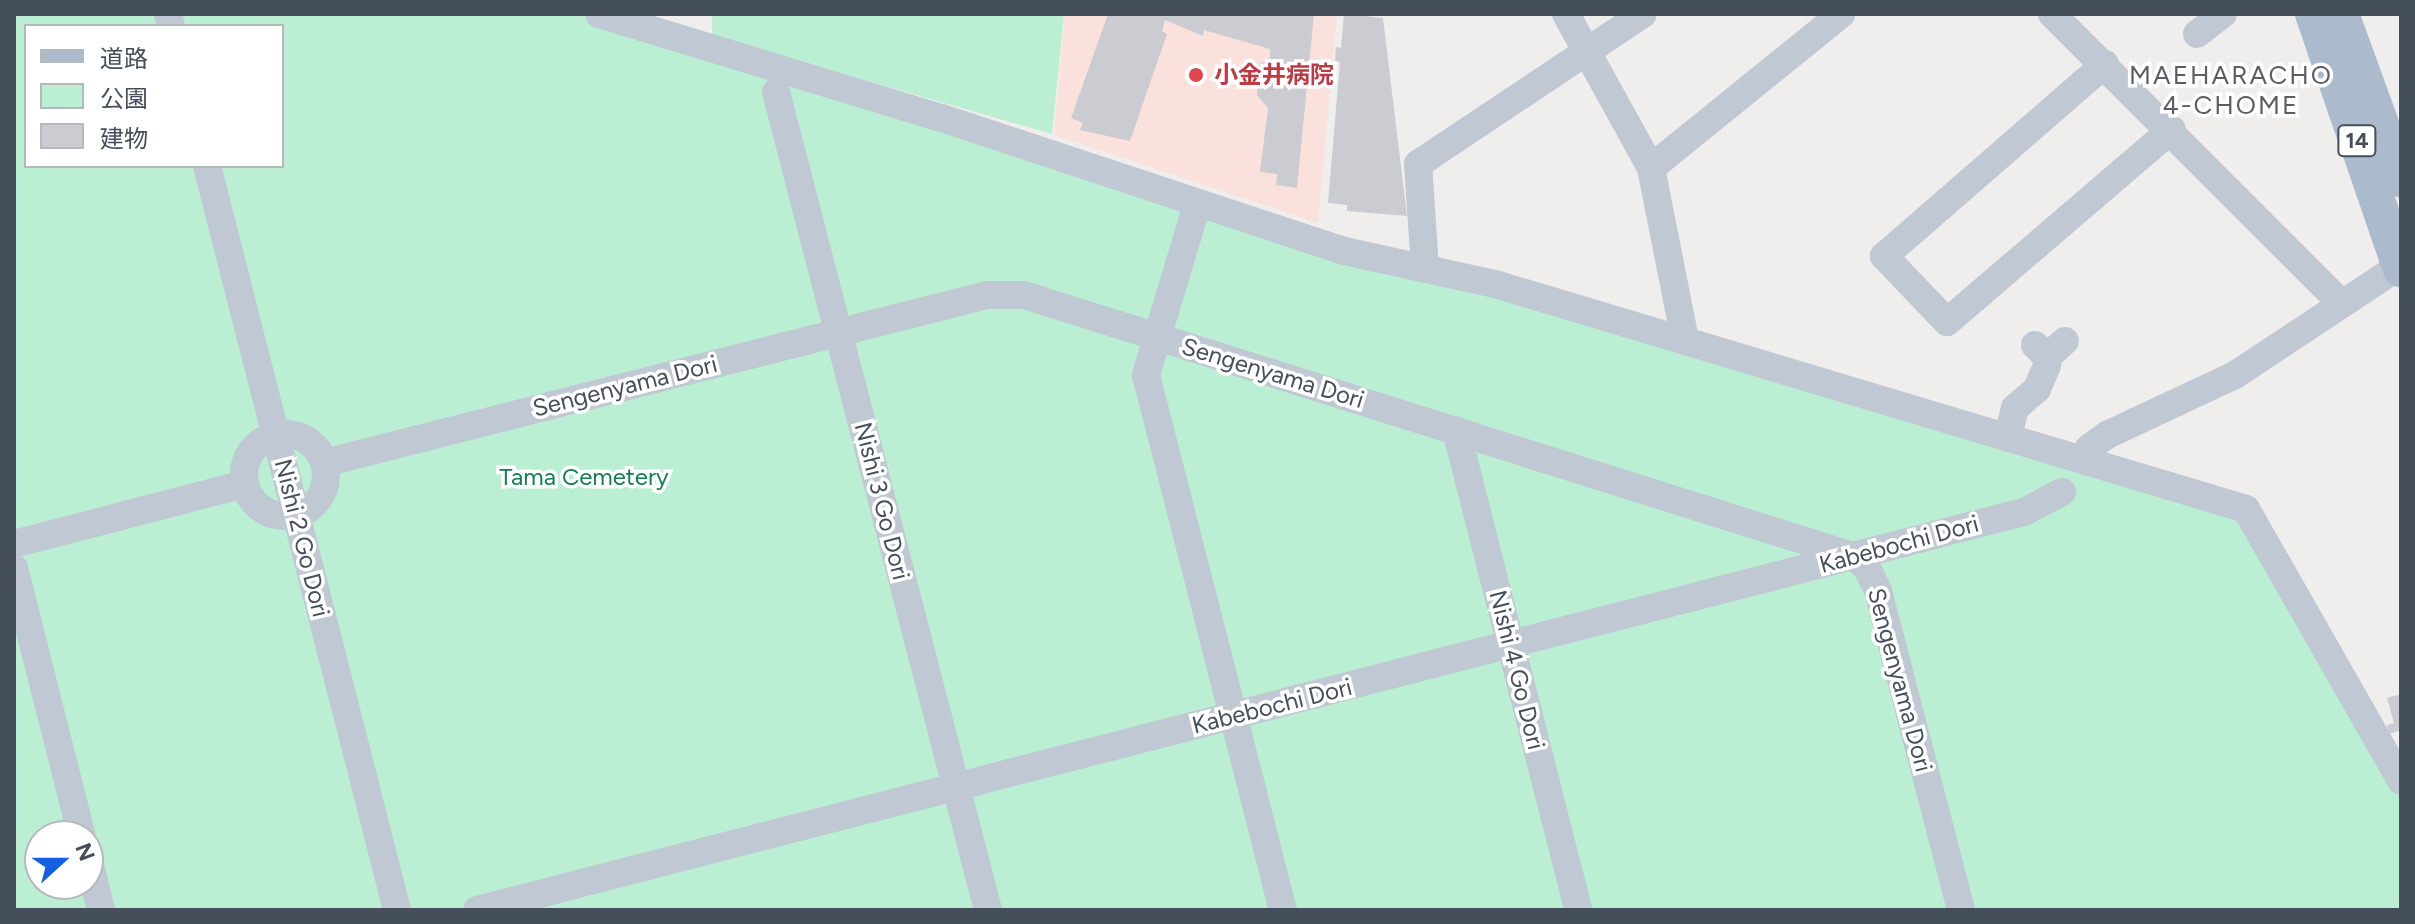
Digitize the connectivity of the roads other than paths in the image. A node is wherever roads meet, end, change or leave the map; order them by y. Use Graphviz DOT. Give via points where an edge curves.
graph roads {
  1 [pos="599,14"];
  2 [pos="1566,14"];
  3 [pos="1643,14"];
  4 [pos="1841,14"];
  5 [pos="2052,14"];
  6 [pos="2223,14"];
  7 [pos="2313,14"];
  8 [pos="2341,14"];
  9 [pos="2197,34"];
  10 [pos="1586,54"];
  11 [pos="2105,64"];
  12 [pos="776,92"];
  13 [pos="2172,129"];
  14 [pos="208,168"];
  15 [pos="1651,168"];
  16 [pos="2401,179"];
  17 [pos="1193,218"];
  18 [pos="2401,267"];
  19 [pos="1425,269"];
  20 [pos="2342,304"];
  21 [pos="838,332"];
  22 [pos="1157,336"];
  23 [pos="1685,340"];
  24 [pos="2049,348"];
  25 [pos="1456,430"];
  26 [pos="276,435"];
  27 [pos="2008,436"];
  28 [pos="2084,460"];
  29 [pos="324,463"];
  30 [pos="244,484"];
  31 [pos="2062,492"];
  32 [pos="296,515"];
  33 [pos="14,544"];
  34 [pos="1853,556"];
  35 [pos="14,568"];
  36 [pos="1510,645"];
  37 [pos="1233,716"];
  38 [pos="2401,781"];
  39 [pos="956,787"];
  40 [pos="78,820"];
  41 [pos="397,910"];
  42 [pos="477,910"];
  43 [pos="988,910"];
  44 [pos="1283,910"];
  45 [pos="1578,910"];
  46 [pos="1961,910"];
  1 -- 19 [label="street" via="942,118 1340,250"];
  2 -- 10 [label="street"];
  3 -- 10 [label="street"];
  4 -- 15 [label="street"];
  5 -- 11 [label="street"];
  6 -- 9 [label="street"];
  7 -- 18 [label="main road, 14"];
  8 -- 16 [label="main road, 14"];
  10 -- 15 [label="street"];
  10 -- 19 [label="street" via="1418,164"];
  11 -- 13 [label="street"];
  11 -- 13 [label="street" via="1884,256 1947,322"];
  12 -- 21 [label="street, Nishi 3 Go Dori"];
  13 -- 20 [label="street"];
  14 -- 26 [label="street, Nishi 2 Go Dori"];
  15 -- 23 [label="street"];
  17 -- 22 [label="street"];
  18 -- 20 [label="street"];
  19 -- 23 [label="street"];
  20 -- 28 [label="street" via="2235,375 2107,435 2089,448"];
  21 -- 22 [label="street, Sengenyama Dori" via="1000,293 1024,295"];
  21 -- 29 [label="street, Sengenyama Dori"];
  21 -- 39 [label="street, Nishi 3 Go Dori"];
  22 -- 25 [label="street, Sengenyama Dori"];
  22 -- 37 [label="street" via="1146,375"];
  23 -- 27 [label="street"];
  24 -- 27 [label="street" via="2037,389 2015,408"];
  25 -- 34 [label="street, Sengenyama Dori"];
  25 -- 36 [label="street, Nishi 4 Go Dori"];
  26 -- 29 [label="street" via="310,443"];
  26 -- 30 [label="street" via="254,448"];
  26 -- 32 [label="street, Nishi 2 Go Dori"];
  27 -- 28 [label="street"];
  28 -- 38 [label="street" via="2246,509"];
  29 -- 32 [label="street" via="318,500"];
  30 -- 32 [label="street" via="249,497 270,514"];
  30 -- 33 [label="street"];
  31 -- 34 [label="street, Kabebochi Dori" via="2024,512"];
  32 -- 41 [label="street, Nishi 2 Go Dori"];
  34 -- 36 [label="street, Kabebochi Dori"];
  34 -- 46 [label="street, Sengenyama Dori" via="1866,566 1878,591"];
  35 -- 40 [label="street"];
  36 -- 37 [label="street, Kabebochi Dori"];
  36 -- 45 [label="street, Nishi 4 Go Dori"];
  37 -- 39 [label="street, Kabebochi Dori"];
  37 -- 44 [label="street"];
  39 -- 42 [label="street, Kabebochi Dori"];
  39 -- 43 [label="street, Nishi 3 Go Dori"];
}
